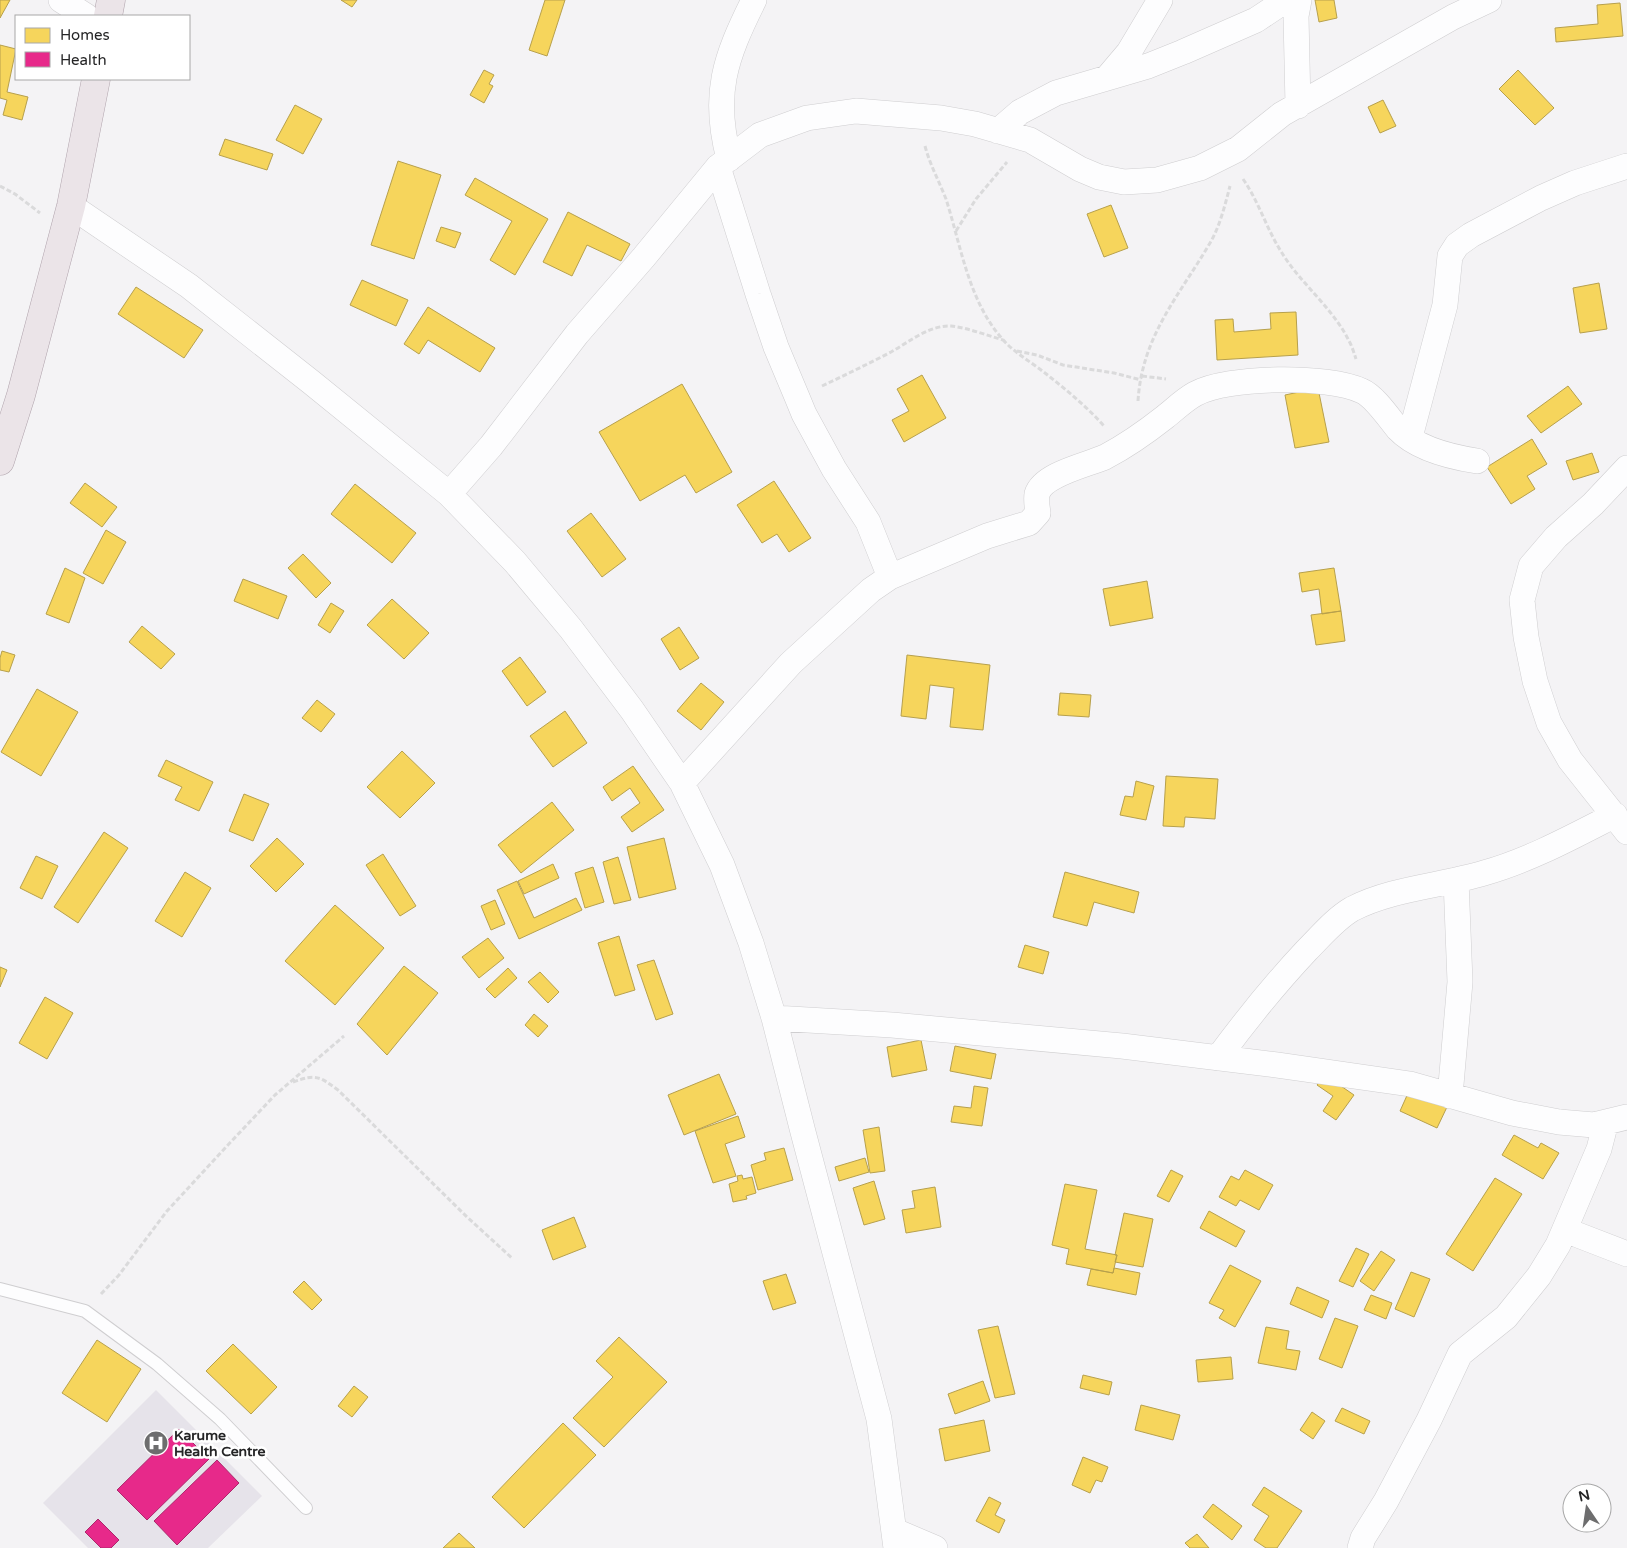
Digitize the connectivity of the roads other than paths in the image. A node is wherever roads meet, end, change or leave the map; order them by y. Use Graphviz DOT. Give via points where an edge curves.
graph roads {
  1 [pos="61,0"];
  2 [pos="111,0"];
  3 [pos="754,0"];
  4 [pos="1160,0"];
  5 [pos="1286,0"];
  6 [pos="1299,0"];
  7 [pos="1489,0"];
  8 [pos="84,15"];
  9 [pos="108,15"];
  10 [pos="1107,78"];
  11 [pos="96,80"];
  12 [pos="1298,106"];
  13 [pos="998,131"];
  14 [pos="723,163"];
  15 [pos="1627,166"];
  16 [pos="68,219"];
  17 [pos="1410,437"];
  18 [pos="0,461"];
  19 [pos="1477,462"];
  20 [pos="1627,468"];
  21 [pos="449,494"];
  22 [pos="890,577"];
  23 [pos="682,783"];
  24 [pos="1621,823"];
  25 [pos="1456,880"];
  26 [pos="774,1018"];
  27 [pos="1218,1058"];
  28 [pos="1450,1096"];
  29 [pos="1617,1119"];
  30 [pos="1565,1230"];
  31 [pos="1627,1254"];
  32 [pos="0,1289"];
  33 [pos="306,1508"];
  34 [pos="895,1540"];
  35 [pos="935,1548"];
  36 [pos="1360,1548"];
  1 -- 8 [label="street"];
  2 -- 9 [label="main road"];
  3 -- 14 [label="street" via="733,44 721,89"];
  4 -- 10 [label="street" via="1129,52"];
  5 -- 10 [label="street" via="1256,20 1197,46"];
  6 -- 12 [label="street" via="1296,16"];
  7 -- 12 [label="street" via="1453,17"];
  10 -- 13 [label="street" via="1056,93 1020,112"];
  11 -- 16 [label="main road"];
  12 -- 13 [label="street" via="1282,114 1236,158 1157,180 1124,182 1098,177 1025,139"];
  13 -- 14 [label="street" via="941,118 856,111 807,118 760,135"];
  14 -- 21 [label="street" via="577,334 491,446"];
  14 -- 22 [label="street" via="776,347 804,414 868,522"];
  15 -- 17 [label="street" via="1541,198 1457,245 1450,256 1445,305"];
  16 -- 18 [label="main road" via="22,395"];
  16 -- 21 [label="street" via="189,286"];
  17 -- 19 [label="street" via="1450,456"];
  17 -- 22 [label="street" via="1363,391 1335,383 1248,380 1224,385 1196,394 1104,457 1051,478 1037,494 1038,513 1029,523 987,536"];
  20 -- 24 [label="street" via="1531,566 1522,600 1535,681 1549,723 1570,760"];
  21 -- 23 [label="street" via="515,562 571,629"];
  22 -- 23 [label="street" via="871,590 792,663"];
  23 -- 26 [label="street" via="722,865"];
  24 -- 25 [label="street" via="1525,860"];
  25 -- 27 [label="street" via="1383,897 1351,910 1328,928 1296,963"];
  25 -- 28 [label="street" via="1460,982"];
  26 -- 27 [label="street" via="1005,1035"];
  26 -- 34 [label="street" via="879,1419"];
  27 -- 28 [label="street" via="1410,1084"];
  28 -- 29 [label="street" via="1559,1122 1594,1124"];
  29 -- 30 [label="street" via="1599,1149"];
  30 -- 31 [label="street"];
  30 -- 36 [label="street" via="1526,1293 1506,1317 1460,1354 1429,1420"];
  32 -- 33 [label="lane" via="85,1311 157,1364 220,1419"];
  34 -- 35 [label="street"];
}
